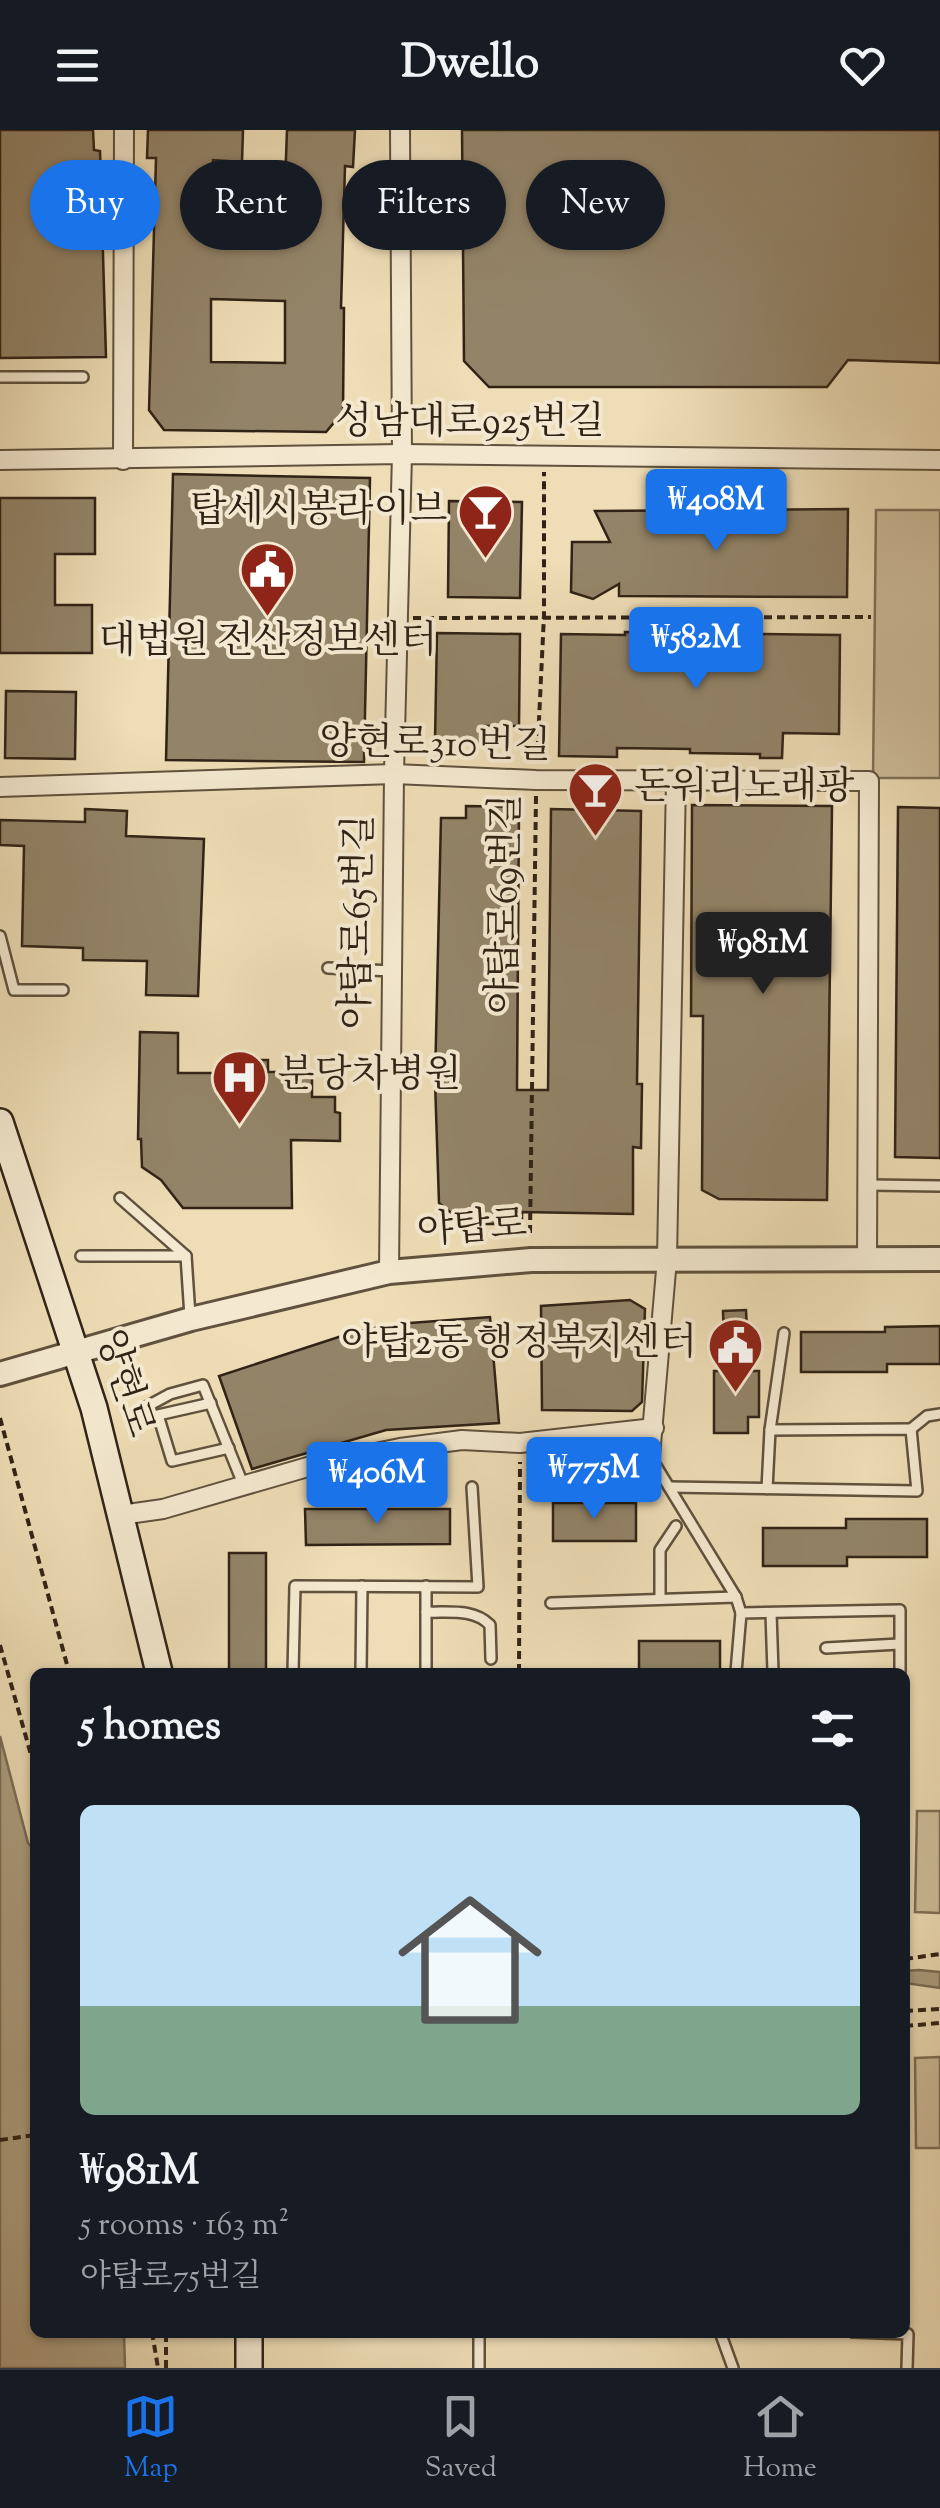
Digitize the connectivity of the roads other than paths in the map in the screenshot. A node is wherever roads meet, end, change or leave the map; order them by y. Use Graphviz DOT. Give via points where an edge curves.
graph roads {
  1 [pos="124,130"];
  2 [pos="400,130"];
  3 [pos="0,377"];
  4 [pos="82,377"];
  5 [pos="402,454"];
  6 [pos="0,460"];
  7 [pos="122,460"];
  8 [pos="940,460"];
  9 [pos="394,774"];
  10 [pos="676,780"];
  11 [pos="0,787"];
  12 [pos="0,936"];
  13 [pos="328,968"];
  14 [pos="392,971"];
  15 [pos="63,990"];
  16 [pos="0,1122"];
  17 [pos="866,1185"];
  18 [pos="940,1186"];
  19 [pos="120,1198"];
  20 [pos="81,1256"];
  21 [pos="186,1256"];
  22 [pos="940,1259"];
  23 [pos="667,1260"];
  24 [pos="866,1260"];
  25 [pos="389,1272"];
  26 [pos="191,1319"];
  27 [pos="784,1334"];
  28 [pos="74,1352"];
  29 [pos="11,1371"];
  30 [pos="210,1403"];
  31 [pos="146,1407"];
  32 [pos="940,1414"];
  33 [pos="654,1428"];
  34 [pos="911,1429"];
  35 [pos="770,1430"];
  36 [pos="229,1448"];
  37 [pos="650,1456"];
  38 [pos="243,1484"];
  39 [pos="472,1488"];
  40 [pos="669,1488"];
  41 [pos="767,1489"];
  42 [pos="121,1514"];
  43 [pos="676,1526"];
  44 [pos="362,1586"];
  45 [pos="426,1586"];
  46 [pos="736,1597"];
  47 [pos="660,1599"];
  48 [pos="551,1602"];
  49 [pos="426,1612"];
  50 [pos="741,1613"];
  51 [pos="771,1613"];
  52 [pos="899,1644"];
  53 [pos="826,1648"];
  54 [pos="491,1659"];
  55 [pos="158,1668"];
  56 [pos="292,1668"];
  57 [pos="361,1668"];
  58 [pos="426,1668"];
  59 [pos="736,1668"];
  60 [pos="773,1668"];
  61 [pos="900,1668"];
  62 [pos="249,2338"];
  63 [pos="479,2338"];
  64 [pos="722,2338"];
  65 [pos="908,2338"];
  66 [pos="249,2368"];
  67 [pos="479,2368"];
  68 [pos="732,2368"];
  69 [pos="908,2368"];
  1 -- 7 [label="street"];
  2 -- 5 [label="street, 야탑로65번길"];
  3 -- 4 [label="lane"];
  5 -- 7 [label="street, 성남대로925번길"];
  5 -- 8 [label="street, 성남대로925번길"];
  5 -- 9 [label="street, 야탑로65번길"];
  6 -- 7 [label="street, 성남대로925번길"];
  9 -- 10 [label="street, 양현로310번길"];
  9 -- 11 [label="street, 양현로310번길"];
  9 -- 14 [label="street, 야탑로65번길"];
  10 -- 17 [label="street, 양현로310번길" via="869,781"];
  10 -- 23 [label="street"];
  12 -- 15 [label="lane" via="14,990"];
  13 -- 14 [label="lane"];
  14 -- 25 [label="street, 야탑로65번길"];
  16 -- 28 [label="main road, 양현로"];
  17 -- 18 [label="lane"];
  17 -- 24 [label="street"];
  19 -- 21 [label="lane"];
  20 -- 21 [label="lane"];
  21 -- 26 [label="lane"];
  22 -- 24 [label="street, 야탑로"];
  23 -- 24 [label="street, 야탑로"];
  23 -- 25 [label="street, 야탑로" via="514,1261"];
  23 -- 33 [label="street"];
  25 -- 26 [label="street, 야탑로"];
  26 -- 28 [label="street, 야탑로"];
  27 -- 35 [label="lane"];
  28 -- 29 [label="street, 야탑로"];
  28 -- 42 [label="main road, 양현로"];
  30 -- 31 [label="lane" via="203,1384"];
  30 -- 36 [label="lane"];
  30 -- 36 [label="lane" via="158,1415 172,1461"];
  32 -- 34 [label="lane"];
  33 -- 37 [label="street"];
  33 -- 38 [label="street" via="400,1448"];
  34 -- 35 [label="lane"];
  34 -- 41 [label="lane" via="916,1491"];
  35 -- 41 [label="lane"];
  36 -- 38 [label="lane"];
  37 -- 40 [label="lane"];
  38 -- 42 [label="street"];
  39 -- 45 [label="lane" via="478,1587"];
  40 -- 41 [label="lane"];
  40 -- 46 [label="lane"];
  42 -- 55 [label="main road, 양현로"];
  43 -- 47 [label="lane" via="660,1550"];
  44 -- 45 [label="lane"];
  44 -- 56 [label="lane" via="295,1586"];
  44 -- 57 [label="lane"];
  45 -- 49 [label="lane"];
  46 -- 47 [label="lane"];
  46 -- 50 [label="lane"];
  47 -- 48 [label="lane"];
  49 -- 54 [label="lane" via="483,1618 490,1624"];
  49 -- 58 [label="lane"];
  50 -- 51 [label="lane"];
  50 -- 59 [label="lane"];
  51 -- 52 [label="lane" via="900,1610"];
  51 -- 60 [label="lane"];
  52 -- 53 [label="lane"];
  52 -- 61 [label="lane"];
  62 -- 66 [label="main road"];
  63 -- 67 [label="lane"];
  64 -- 68 [label="lane"];
  65 -- 69 [label="lane"];
}
